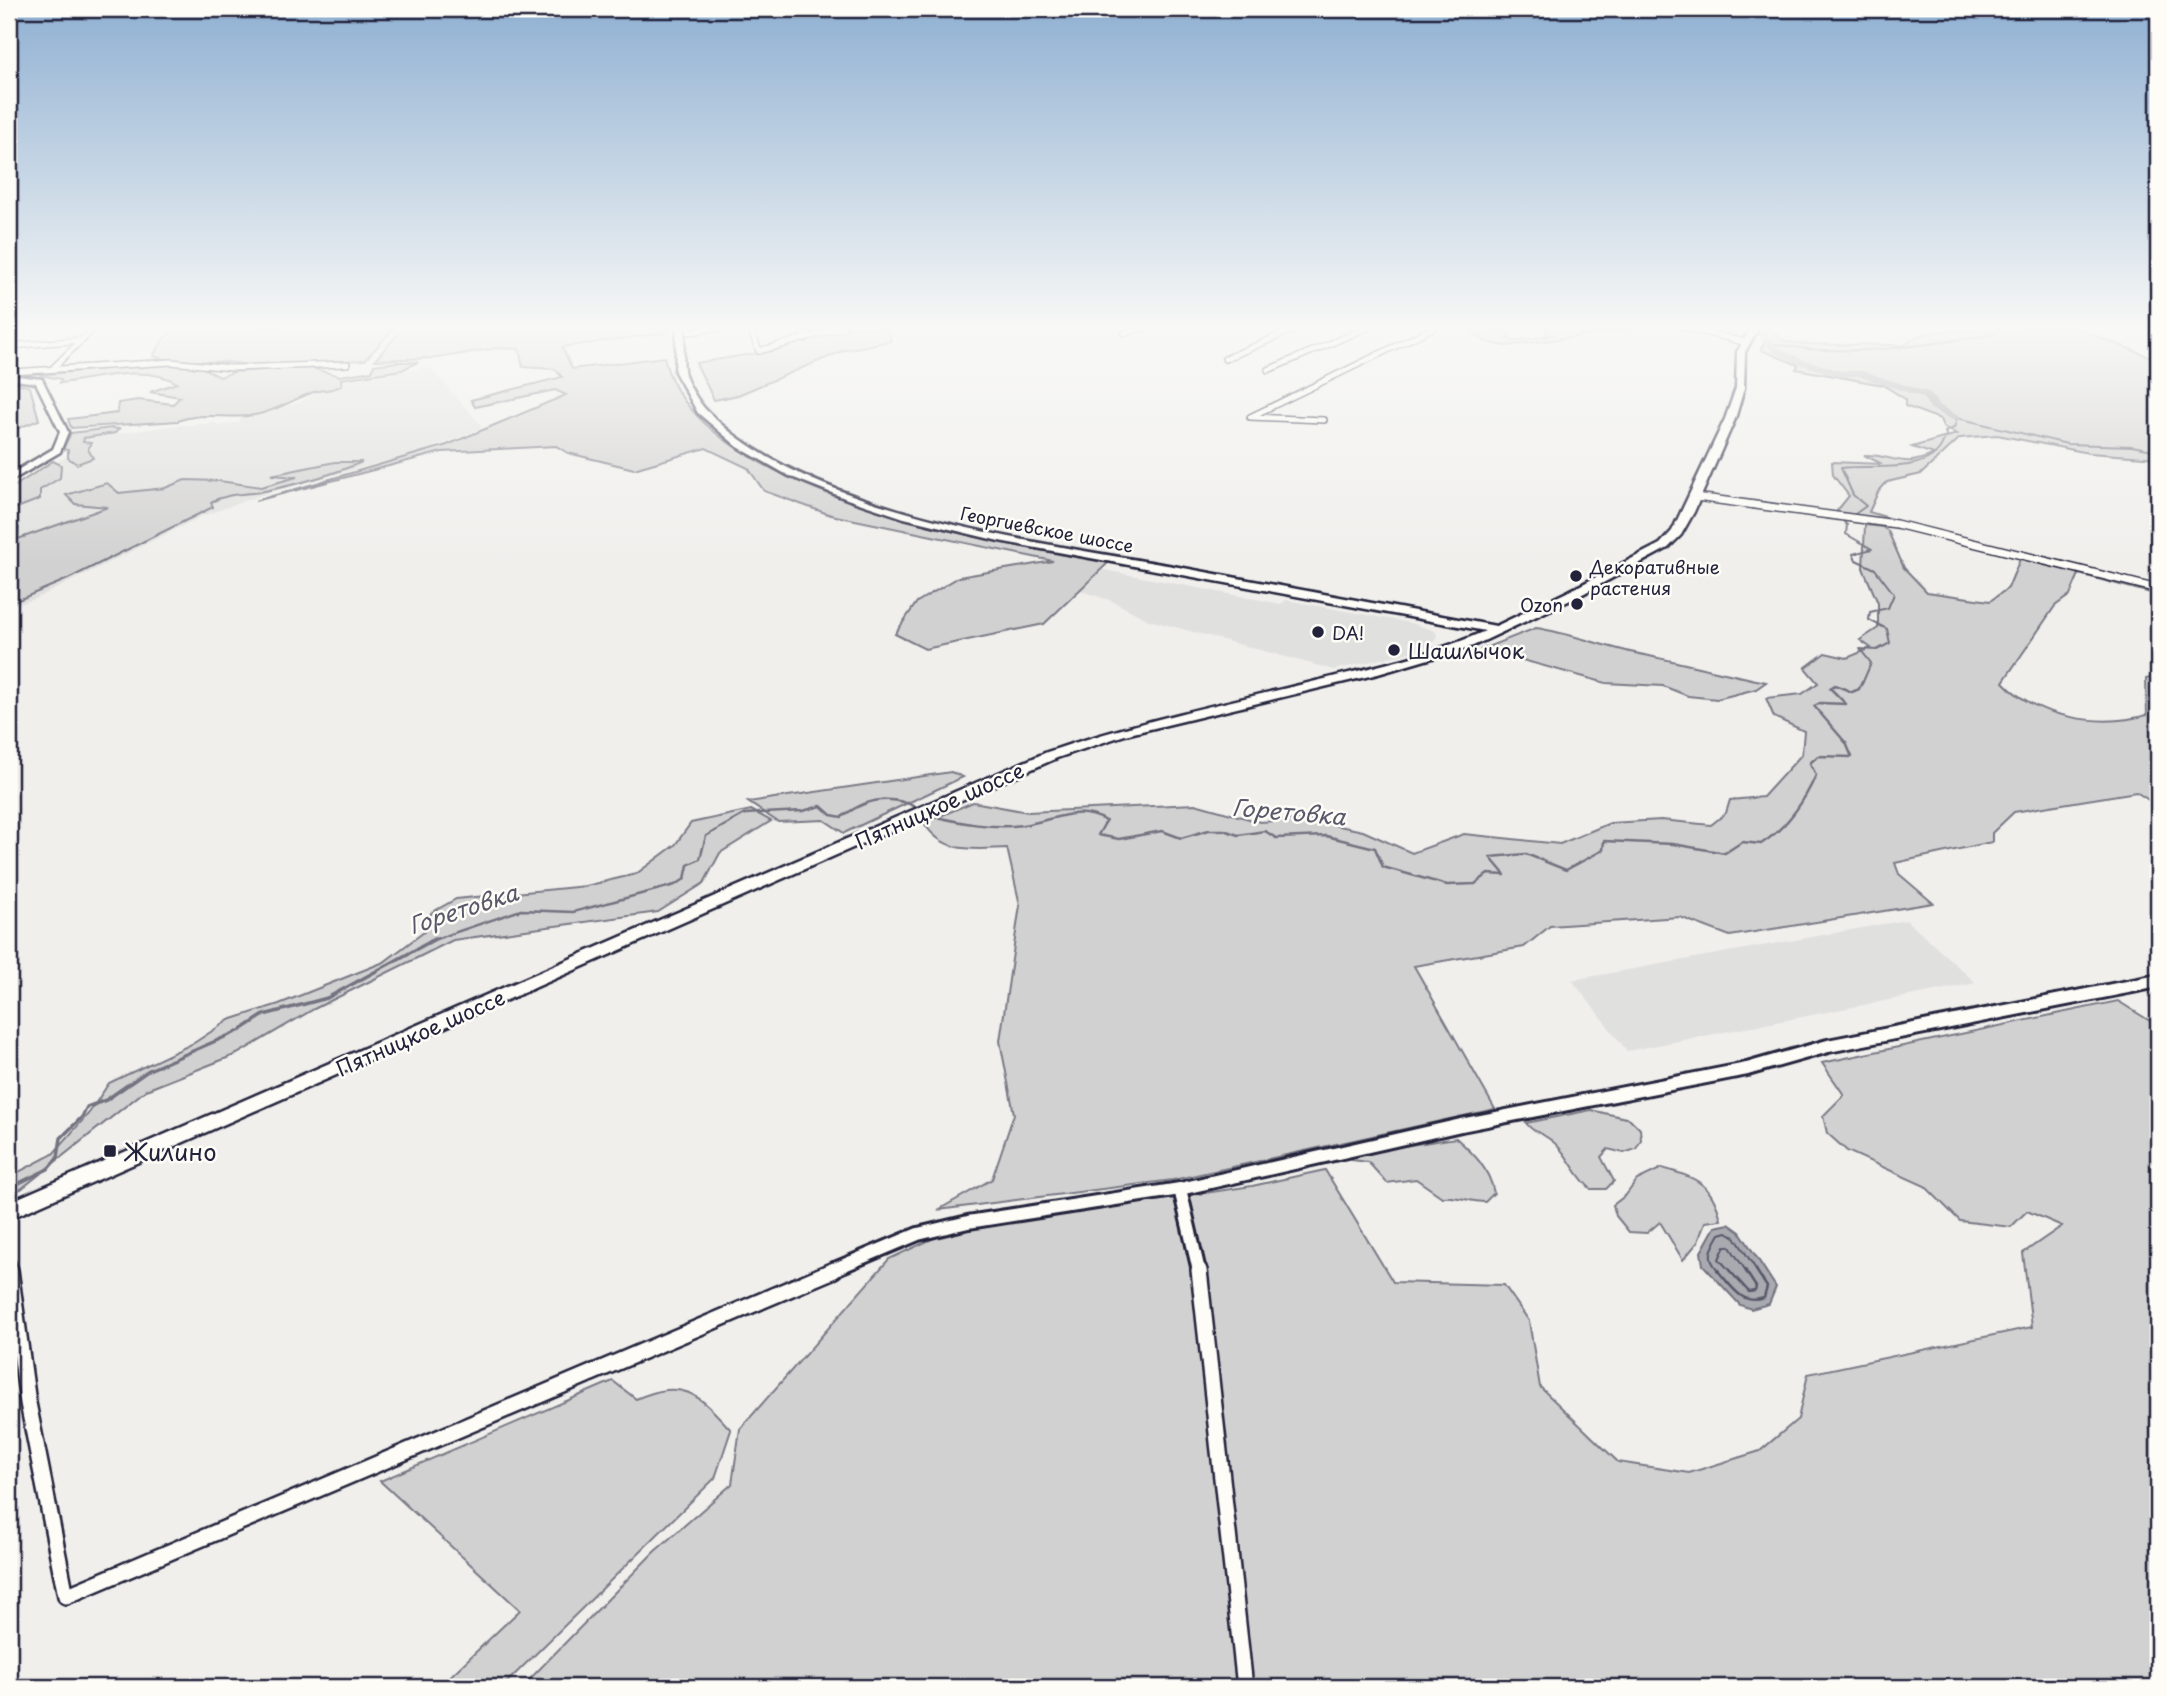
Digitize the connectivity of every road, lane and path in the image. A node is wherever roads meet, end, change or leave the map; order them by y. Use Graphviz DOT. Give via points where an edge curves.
graph roads {
  1 [pos="51,406"];
  2 [pos="698,406"];
  3 [pos="710,406"];
  4 [pos="1272,406"];
  5 [pos="1735,406"];
  6 [pos="1324,420"];
  7 [pos="9,479"];
  8 [pos="1696,497"];
  9 [pos="2158,589"];
  10 [pos="1420,615"];
  11 [pos="1505,628"];
  12 [pos="1431,656"];
  13 [pos="2158,981"];
  14 [pos="1180,1189"];
  15 [pos="9,1211"];
  16 [pos="9,1265"];
  17 [pos="1245,1687"];
  1 -- 7 [label="main road" via="64,432 57,450"];
  2 -- 10 [label="main road, Георгиевское шоссе" via="739,443 779,466 847,496 924,520 1008,540"];
  3 -- 11 [label="main road, Георгиевское шоссе" via="724,422 772,454 867,496 947,520"];
  4 -- 6 [label="street" via="1250,417"];
  5 -- 8 [label="main road, Пятницкое шоссе"];
  8 -- 9 [label="street" via="1896,524"];
  8 -- 11 [label="main road, Пятницкое шоссе" via="1677,533 1664,546"];
  10 -- 11 [label="main road, Георгиевское шоссе"];
  10 -- 12 [label="main road" via="1435,621 1448,635 1444,647"];
  11 -- 12 [label="main road, Пятницкое шоссе"];
  12 -- 15 [label="main road, Пятницкое шоссе" via="1120,732 1052,755"];
  13 -- 14 [label="street" via="1828,1046 1747,1069 1448,1128"];
  14 -- 16 [label="street" via="918,1234 66,1596 28,1403"];
  14 -- 17 [label="street" via="1197,1255"];
}
